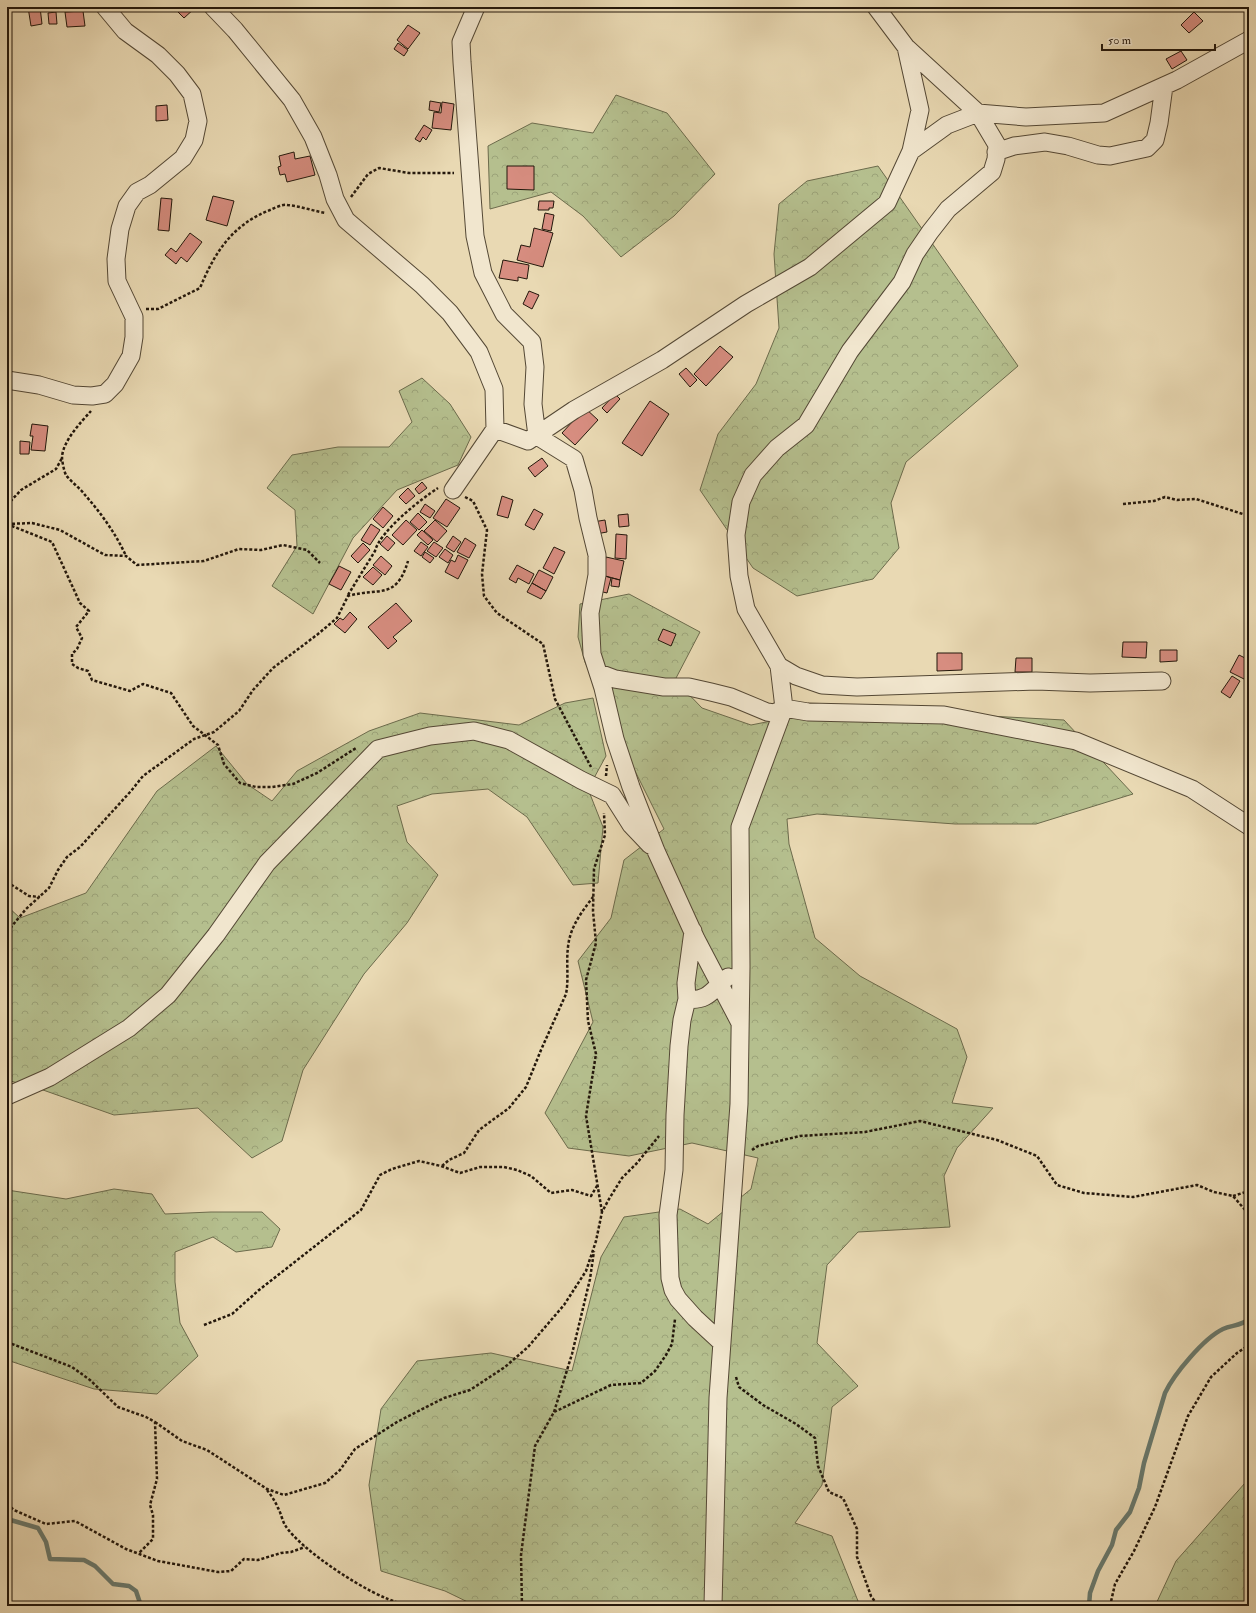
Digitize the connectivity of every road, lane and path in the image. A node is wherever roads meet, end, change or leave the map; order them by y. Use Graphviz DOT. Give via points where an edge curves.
graph roads {
  1 [pos="105,7"];
  2 [pos="213,7"];
  3 [pos="476,7"];
  4 [pos="876,7"];
  5 [pos="1249,40"];
  6 [pos="906,47"];
  7 [pos="1164,86"];
  8 [pos="978,113"];
  9 [pos="911,151"];
  10 [pos="996,152"];
  11 [pos="459,169"];
  12 [pos="342,211"];
  13 [pos="127,303"];
  14 [pos="7,380"];
  15 [pos="103,394"];
  16 [pos="495,429"];
  17 [pos="537,436"];
  18 [pos="62,458"];
  19 [pos="453,490"];
  20 [pos="1123,504"];
  21 [pos="7,505"];
  22 [pos="1249,516"];
  23 [pos="7,524"];
  24 [pos="126,556"];
  25 [pos="408,561"];
  26 [pos="320,563"];
  27 [pos="348,596"];
  28 [pos="779,666"];
  29 [pos="599,673"];
  30 [pos="1162,681"];
  31 [pos="784,708"];
  32 [pos="205,735"];
  33 [pos="360,747"];
  34 [pos="607,758"];
  35 [pos="593,770"];
  36 [pos="605,791"];
  37 [pos="1249,826"];
  38 [pos="656,851"];
  39 [pos="7,882"];
  40 [pos="40,897"];
  41 [pos="593,897"];
  42 [pos="693,930"];
  43 [pos="7,932"];
  44 [pos="741,967"];
  45 [pos="720,984"];
  46 [pos="687,999"];
  47 [pos="740,1023"];
  48 [pos="7,1096"];
  49 [pos="675,1115"];
  50 [pos="735,1161"];
  51 [pos="442,1166"];
  52 [pos="598,1186"];
  53 [pos="1249,1191"];
  54 [pos="1233,1196"];
  55 [pos="1246,1211"];
  56 [pos="602,1212"];
  57 [pos="596,1240"];
  58 [pos="676,1318"];
  59 [pos="204,1325"];
  60 [pos="7,1342"];
  61 [pos="722,1343"];
  62 [pos="1249,1345"];
  63 [pos="734,1372"];
  64 [pos="554,1412"];
  65 [pos="155,1422"];
  66 [pos="267,1489"];
  67 [pos="7,1504"];
  68 [pos="305,1546"];
  69 [pos="138,1554"];
  70 [pos="436,1606"];
  71 [pos="522,1606"];
  72 [pos="713,1606"];
  73 [pos="878,1606"];
  74 [pos="1110,1606"];
  1 -- 13 [label="street" via="125,32 158,55 177,74 192,94 198,121 194,140 183,158 150,185 137,192 127,206 120,229 116,259 117,281"];
  2 -- 12 [label="street" via="292,100 312,137"];
  3 -- 17 [label="street" via="461,42 475,236 483,273 504,314 532,342 535,367 533,404"];
  4 -- 6 [label="street"];
  5 -- 7 [label="street"];
  6 -- 8 [label="street"];
  6 -- 9 [label="street" via="920,110"];
  7 -- 8 [label="street" via="1104,113 1026,117"];
  7 -- 10 [label="street" via="1159,123 1154,140 1147,148 1110,156 1045,142 1014,146"];
  8 -- 9 [label="street" via="946,125"];
  8 -- 10 [label="street" via="997,145"];
  9 -- 17 [label="street" via="887,203 810,267 746,304 662,360 574,410"];
  10 -- 28 [label="street" via="992,172 948,209 930,232 915,254 902,282 850,351 806,425 776,448 753,475 741,502 736,535 738,576 746,609"];
  11 -- 12 [label="path" via="455,173 409,173 379,168 368,174"];
  12 -- 13 [label="path" via="327,214 286,204 263,213 236,229 217,252 200,288 158,309 146,310"];
  12 -- 16 [label="street" via="346,220 422,285 450,313 479,352 494,389"];
  13 -- 15 [label="street" via="134,316 131,356 115,384"];
  14 -- 15 [label="street" via="39,385 73,395"];
  15 -- 18 [label="path" via="78,426 65,447"];
  16 -- 17 [label="street" via="528,441"];
  16 -- 19 [label="street"];
  17 -- 29 [label="street" via="574,459 583,490 597,555 598,575 590,613 592,654"];
  18 -- 21 [label="path" via="56,469 21,490"];
  18 -- 24 [label="path" via="66,474 117,537"];
  19 -- 27 [label="path" via="438,488 388,530 377,543"];
  19 -- 35 [label="path" via="473,501 487,530 482,574 484,596 497,613 543,644 555,699"];
  20 -- 22 [label="path" via="1154,501 1165,497 1196,500"];
  23 -- 24 [label="path" via="32,524 60,530 105,555"];
  23 -- 32 [label="path" via="52,542 80,603 89,611 76,627 82,638 77,650 72,654 72,664 88,672 92,680 108,685 130,691 143,684 171,693 193,726"];
  24 -- 26 [label="path" via="137,565 204,561 239,549 261,550 283,545 307,550"];
  25 -- 27 [label="path" via="404,575 395,586 380,592 362,592"];
  27 -- 32 [label="path" via="337,618 273,668 253,690 239,711 214,732"];
  28 -- 30 [label="street" via="796,676 822,685 857,687 1036,681"];
  28 -- 31 [label="street"];
  29 -- 31 [label="street" via="615,679 664,687 689,687 711,692 768,712 774,713"];
  29 -- 38 [label="street" via="615,739"];
  31 -- 37 [label="street" via="808,712 944,715 1076,741 1192,789"];
  31 -- 44 [label="street" via="740,827"];
  32 -- 33 [label="path" via="218,745 224,764 240,782 256,786 272,787 298,783"];
  32 -- 40 [label="path" via="194,739 143,776 80,847 67,857 49,888"];
  34 -- 36 [label="path"];
  36 -- 38 [label="street" via="612,795 631,825"];
  36 -- 41 [label="path" via="605,835 594,869"];
  36 -- 48 [label="street" via="509,740 474,731 430,736 378,749 267,863 216,935 168,995 128,1028 50,1077"];
  38 -- 42 [label="street"];
  39 -- 40 [label="path" via="28,896"];
  40 -- 43 [label="path"];
  41 -- 51 [label="path" via="572,930 568,947 566,994 526,1087 509,1108 478,1130 464,1153"];
  41 -- 52 [label="path" via="596,943 586,980 588,1021 596,1054 586,1116"];
  42 -- 45 [label="street"];
  42 -- 46 [label="street" via="686,983"];
  44 -- 45 [label="street"];
  44 -- 47 [label="street"];
  45 -- 46 [label="street" via="709,995 694,1000"];
  45 -- 47 [label="street"];
  46 -- 49 [label="street" via="679,1046"];
  47 -- 50 [label="street"];
  49 -- 56 [label="path" via="622,1178"];
  49 -- 61 [label="street" via="674,1170 668,1215 670,1278 678,1299"];
  50 -- 54 [label="path" via="758,1146 800,1136 865,1132 920,1121 997,1140 1037,1156 1057,1185 1084,1193 1133,1197 1197,1185"];
  50 -- 61 [label="street"];
  51 -- 52 [label="path" via="460,1173 480,1167 517,1170 530,1176 551,1193 572,1190 591,1196"];
  51 -- 59 [label="path" via="419,1161 380,1175 361,1210 232,1314"];
  52 -- 56 [label="path"];
  53 -- 54 [label="path"];
  54 -- 55 [label="path"];
  56 -- 57 [label="path"];
  57 -- 64 [label="path" via="590,1279 572,1354"];
  57 -- 66 [label="path" via="586,1271 564,1305 528,1347 505,1367 470,1390 444,1398 397,1422 355,1449 340,1470 325,1483 284,1495"];
  58 -- 64 [label="path" via="672,1344 655,1371 641,1383 610,1385"];
  60 -- 65 [label="path" via="72,1367 118,1406"];
  61 -- 72 [label="street" via="718,1398"];
  62 -- 74 [label="path" via="1211,1377 1188,1416 1155,1507 1115,1584"];
  63 -- 73 [label="path" via="740,1387 815,1438 818,1466 830,1492 844,1498 856,1529 856,1557"];
  64 -- 71 [label="path" via="535,1446 521,1555"];
  65 -- 66 [label="path" via="182,1442 207,1450"];
  65 -- 69 [label="path" via="158,1479 150,1505 153,1515 153,1539"];
  66 -- 68 [label="path" via="278,1506 285,1525"];
  67 -- 69 [label="path" via="14,1510 46,1524 75,1521"];
  68 -- 69 [label="path" via="258,1560 244,1559 231,1571 218,1572 158,1561"];
  68 -- 70 [label="path" via="358,1584 382,1597 401,1603 426,1603"];
}
